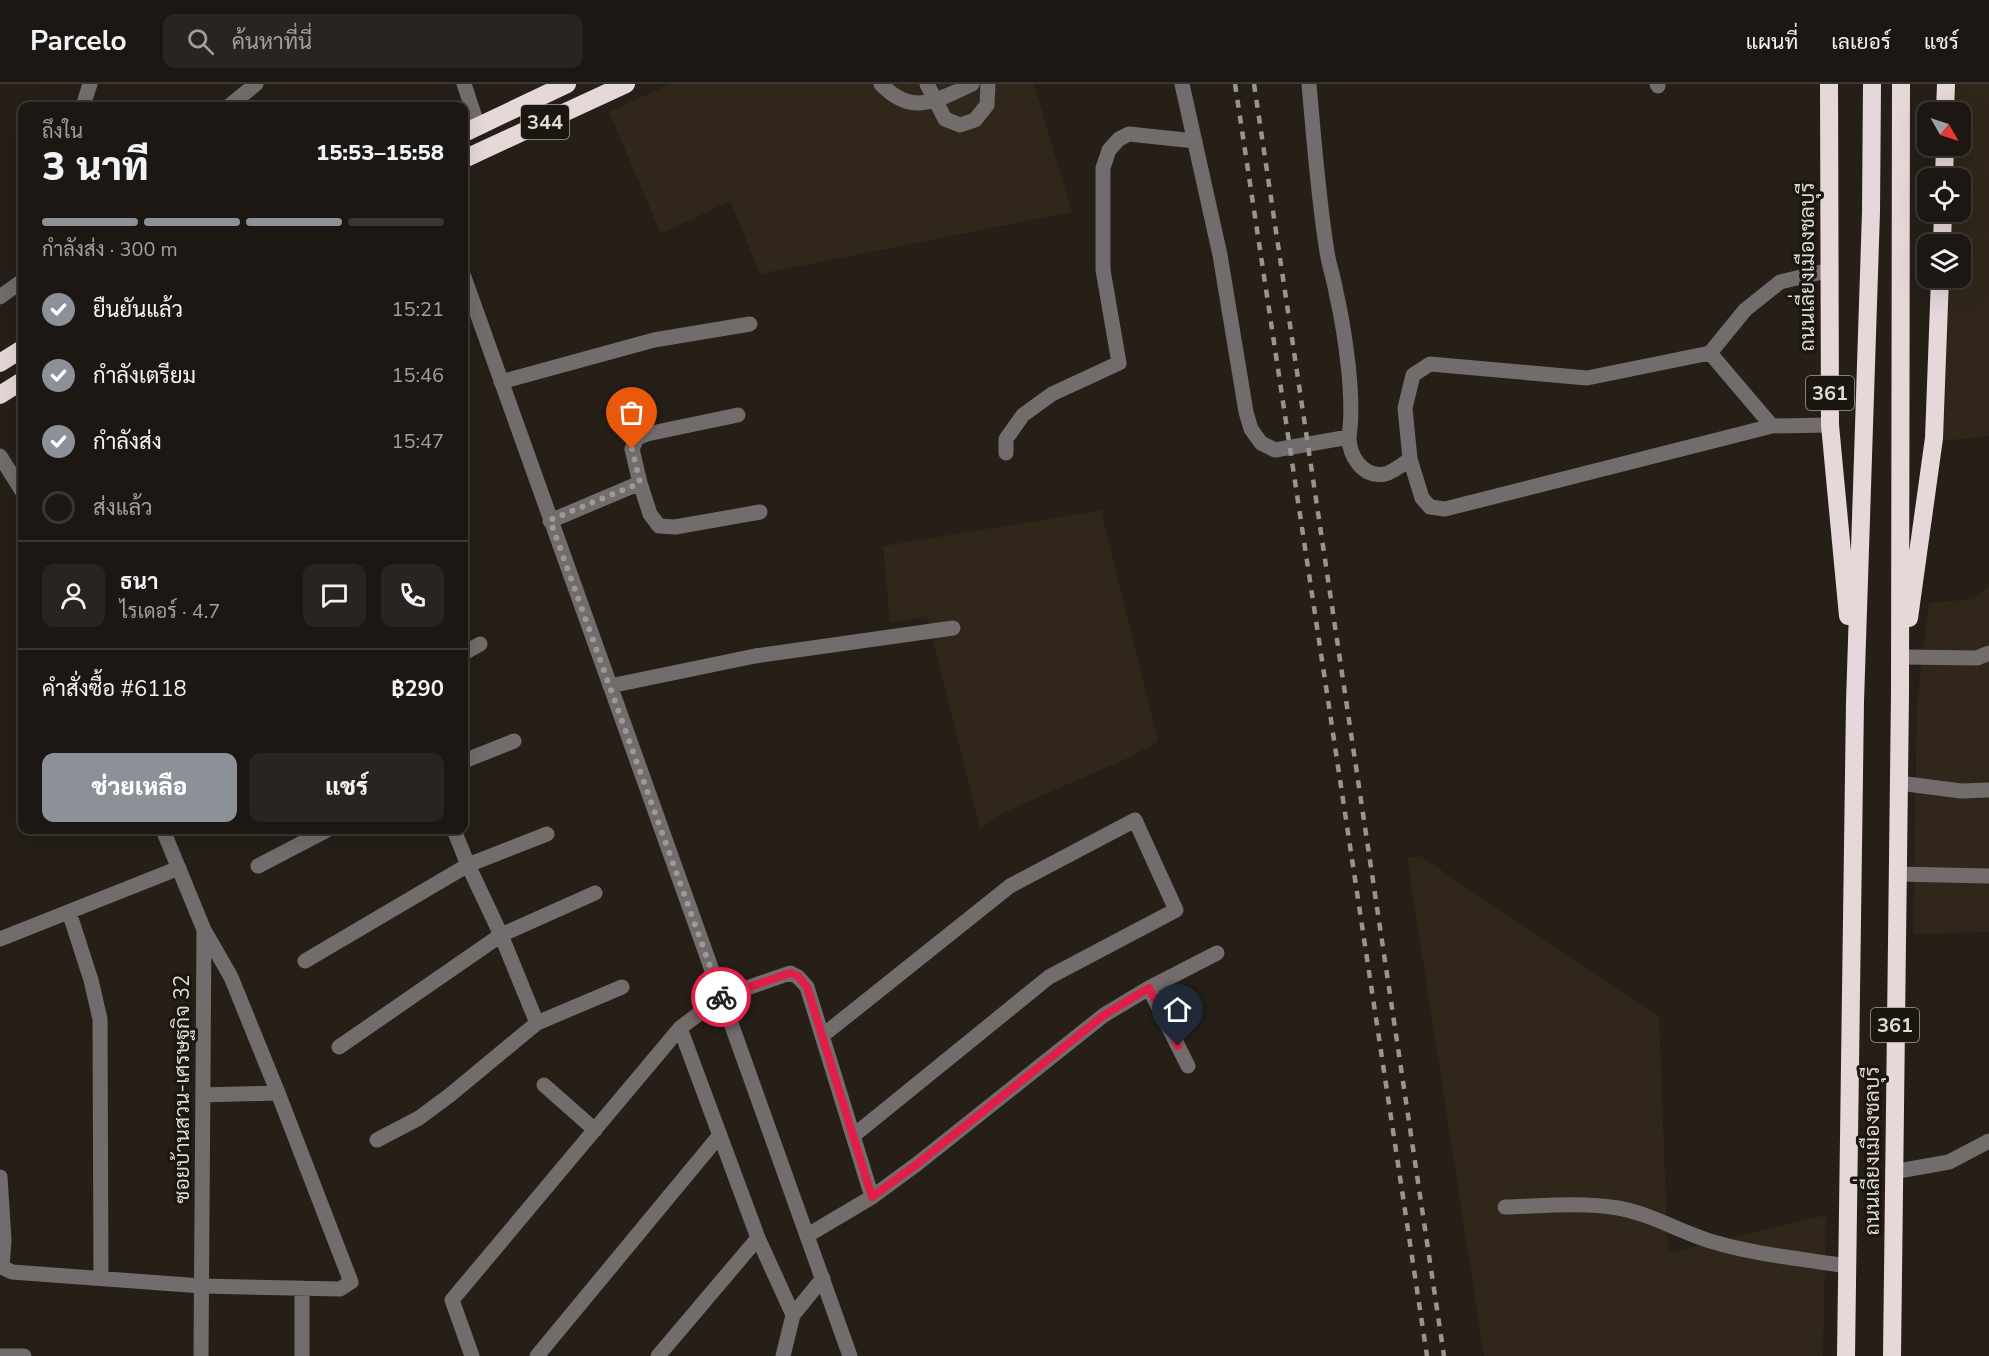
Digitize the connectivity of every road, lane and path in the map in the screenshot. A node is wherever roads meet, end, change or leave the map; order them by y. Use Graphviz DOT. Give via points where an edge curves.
graph roads {
  1 [pos="90,84"];
  2 [pos="256,84"];
  3 [pos="464,84"];
  4 [pos="626,84"];
  5 [pos="881,84"];
  6 [pos="927,84"];
  7 [pos="972,84"];
  8 [pos="988,84"];
  9 [pos="1182,84"];
  10 [pos="1309,84"];
  11 [pos="1829,84"];
  12 [pos="1872,84"];
  13 [pos="1901,84"];
  14 [pos="1946,84"];
  15 [pos="560,86"];
  16 [pos="935,101"];
  17 [pos="84,102"];
  18 [pos="234,102"];
  19 [pos="467,102"];
  20 [pos="1945,102"];
  21 [pos="468,110"];
  22 [pos="471,130"];
  23 [pos="1195,141"];
  24 [pos="468,157"];
  25 [pos="1830,270"];
  26 [pos="18,283"];
  27 [pos="468,288"];
  28 [pos="1941,288"];
  29 [pos="0,297"];
  30 [pos="750,324"];
  31 [pos="18,352"];
  32 [pos="1710,353"];
  33 [pos="0,363"];
  34 [pos="501,382"];
  35 [pos="18,384"];
  36 [pos="0,395"];
  37 [pos="738,416"];
  38 [pos="1830,425"];
  39 [pos="1772,426"];
  40 [pos="1349,437"];
  41 [pos="1006,453"];
  42 [pos="0,456"];
  43 [pos="1410,459"];
  44 [pos="640,483"];
  45 [pos="18,485"];
  46 [pos="760,512"];
  47 [pos="550,520"];
  48 [pos="953,628"];
  49 [pos="480,645"];
  50 [pos="468,650"];
  51 [pos="1989,653"];
  52 [pos="1904,657"];
  53 [pos="610,686"];
  54 [pos="1900,694"];
  55 [pos="1855,702"];
  56 [pos="514,741"];
  57 [pos="468,759"];
  58 [pos="1899,783"];
  59 [pos="1989,790"];
  60 [pos="165,834"];
  61 [pos="319,834"];
  62 [pos="456,834"];
  63 [pos="547,834"];
  64 [pos="258,866"];
  65 [pos="468,866"];
  66 [pos="178,868"];
  67 [pos="1897,874"];
  68 [pos="1989,876"];
  69 [pos="595,893"];
  70 [pos="69,912"];
  71 [pos="204,930"];
  72 [pos="501,935"];
  73 [pos="0,939"];
  74 [pos="1216,953"];
  75 [pos="305,961"];
  76 [pos="621,987"];
  77 [pos="1149,988"];
  78 [pos="721,997"];
  79 [pos="537,1023"];
  80 [pos="680,1028"];
  81 [pos="822,1036"];
  82 [pos="339,1047"];
  83 [pos="1188,1066"];
  84 [pos="544,1085"];
  85 [pos="279,1093"];
  86 [pos="203,1095"];
  87 [pos="595,1130"];
  88 [pos="719,1136"];
  89 [pos="853,1136"];
  90 [pos="376,1140"];
  91 [pos="1989,1141"];
  92 [pos="1893,1172"];
  93 [pos="0,1177"];
  94 [pos="872,1197"];
  95 [pos="1505,1208"];
  96 [pos="808,1235"];
  97 [pos="758,1238"];
  98 [pos="1847,1266"];
  99 [pos="101,1278"];
  100 [pos="823,1278"];
  101 [pos="202,1286"];
  102 [pos="302,1288"];
  103 [pos="793,1315"];
  104 [pos="0,1356"];
  105 [pos="24,1356"];
  106 [pos="201,1356"];
  107 [pos="302,1356"];
  108 [pos="472,1356"];
  109 [pos="537,1356"];
  110 [pos="658,1356"];
  111 [pos="783,1356"];
  112 [pos="850,1356"];
  113 [pos="1845,1356"];
  114 [pos="1892,1356"];
  1 -- 17 [label="street"];
  2 -- 18 [label="street"];
  3 -- 19 [label="street"];
  4 -- 24 [label="highway, 344"];
  5 -- 16 [label="street" via="896,97 913,104"];
  6 -- 16 [label="street"];
  7 -- 16 [label="street"];
  8 -- 16 [label="street" via="987,105 975,120 960,125 945,119"];
  9 -- 23 [label="street"];
  10 -- 40 [label="street" via="1322,212 1348,370"];
  11 -- 25 [label="highway, ถนนเลี่ยงเมืองชลบุรี / 361"];
  12 -- 55 [label="highway, ถนนเลี่ยงเมืองชลบุรี / 361"];
  13 -- 54 [label="highway, ถนนเลี่ยงเมืองชลบุรี / 361"];
  14 -- 20 [label="highway"];
  15 -- 22 [label="highway, 344"];
  21 -- 22 [label="street"];
  23 -- 40 [label="street" via="1221,255 1251,429 1261,443 1275,450"];
  23 -- 41 [label="street" via="1130,134 1119,138 1109,150 1103,168 1103,270 1119,363 1052,394 1023,415 1006,439"];
  25 -- 32 [label="street" via="1780,282 1745,310"];
  25 -- 38 [label="highway, ถนนเลี่ยงเมืองชลบุรี / 361"];
  26 -- 29 [label="street"];
  27 -- 34 [label="street"];
  28 -- 52 [label="highway, ถนนเลี่ยงเมืองชลบุรี / 361" via="1934,438"];
  30 -- 34 [label="street" via="654,340"];
  31 -- 33 [label="highway"];
  32 -- 39 [label="street"];
  32 -- 43 [label="street" via="1587,378 1430,364 1413,375 1405,408"];
  34 -- 47 [label="street"];
  35 -- 36 [label="highway"];
  37 -- 44 [label="street" via="637,438 632,449"];
  38 -- 39 [label="street"];
  38 -- 55 [label="highway, ถนนเลี่ยงเมืองชลบุรี / 361"];
  39 -- 43 [label="street" via="1445,509 1430,507 1422,498"];
  40 -- 43 [label="street" via="1349,448 1357,464 1369,472 1384,474"];
  42 -- 45 [label="street"];
  44 -- 46 [label="street" via="650,514 659,526 675,527"];
  44 -- 47 [label="street"];
  47 -- 53 [label="street"];
  48 -- 53 [label="street" via="755,656"];
  49 -- 50 [label="street"];
  51 -- 52 [label="street" via="1977,658"];
  52 -- 54 [label="highway, ถนนเลี่ยงเมืองชลบุรี / 361"];
  53 -- 78 [label="street"];
  54 -- 58 [label="highway, ถนนเลี่ยงเมืองชลบุรี / 361"];
  55 -- 98 [label="highway, ถนนเลี่ยงเมืองชลบุรี / 361"];
  56 -- 57 [label="street"];
  58 -- 59 [label="street" via="1961,791"];
  58 -- 67 [label="highway, ถนนเลี่ยงเมืองชลบุรี / 361"];
  60 -- 66 [label="street, ซอยบ้านสวน-เศรษฐกิจ 32"];
  61 -- 64 [label="street"];
  62 -- 65 [label="street"];
  63 -- 65 [label="street"];
  65 -- 72 [label="street"];
  65 -- 75 [label="street"];
  66 -- 70 [label="street"];
  66 -- 71 [label="street, ซอยบ้านสวน-เศรษฐกิจ 32"];
  67 -- 68 [label="street"];
  67 -- 92 [label="highway, ถนนเลี่ยงเมืองชลบุรี / 361"];
  69 -- 72 [label="street"];
  70 -- 73 [label="street"];
  70 -- 99 [label="street" via="92,980 100,1019"];
  71 -- 85 [label="street" via="231,977"];
  71 -- 86 [label="street, ซอยบ้านสวน-เศรษฐกิจ 32"];
  72 -- 79 [label="street"];
  72 -- 82 [label="street"];
  74 -- 77 [label="street"];
  76 -- 79 [label="street"];
  77 -- 83 [label="street"];
  77 -- 94 [label="street" via="1104,1015"];
  78 -- 80 [label="street"];
  78 -- 81 [label="street" via="790,973 798,976 807,987"];
  78 -- 96 [label="street"];
  79 -- 90 [label="street" via="419,1118"];
  80 -- 87 [label="street"];
  80 -- 88 [label="street"];
  81 -- 89 [label="street"];
  81 -- 89 [label="street" via="1010,886 1136,820 1176,910 1049,977"];
  84 -- 87 [label="street"];
  85 -- 86 [label="street"];
  85 -- 102 [label="street" via="351,1282 340,1289"];
  86 -- 101 [label="street, ซอยบ้านสวน-เศรษฐกิจ 32"];
  87 -- 108 [label="street" via="452,1300"];
  88 -- 97 [label="street"];
  88 -- 109 [label="street"];
  89 -- 94 [label="street"];
  91 -- 92 [label="street" via="1949,1162"];
  92 -- 114 [label="highway, ถนนเลี่ยงเมืองชลบุรี / 361"];
  93 -- 99 [label="street" via="2,1267 12,1272"];
  94 -- 96 [label="street"];
  95 -- 98 [label="street" via="1620,1208 1716,1243"];
  96 -- 100 [label="street"];
  97 -- 103 [label="street"];
  97 -- 110 [label="street"];
  98 -- 113 [label="highway, ถนนเลี่ยงเมืองชลบุรี / 361"];
  99 -- 101 [label="street"];
  100 -- 103 [label="street"];
  100 -- 112 [label="street"];
  101 -- 102 [label="street"];
  101 -- 106 [label="street, ซอยบ้านสวน-เศรษฐกิจ 32"];
  102 -- 107 [label="street"];
  103 -- 111 [label="street"];
  104 -- 105 [label="street"];
}
